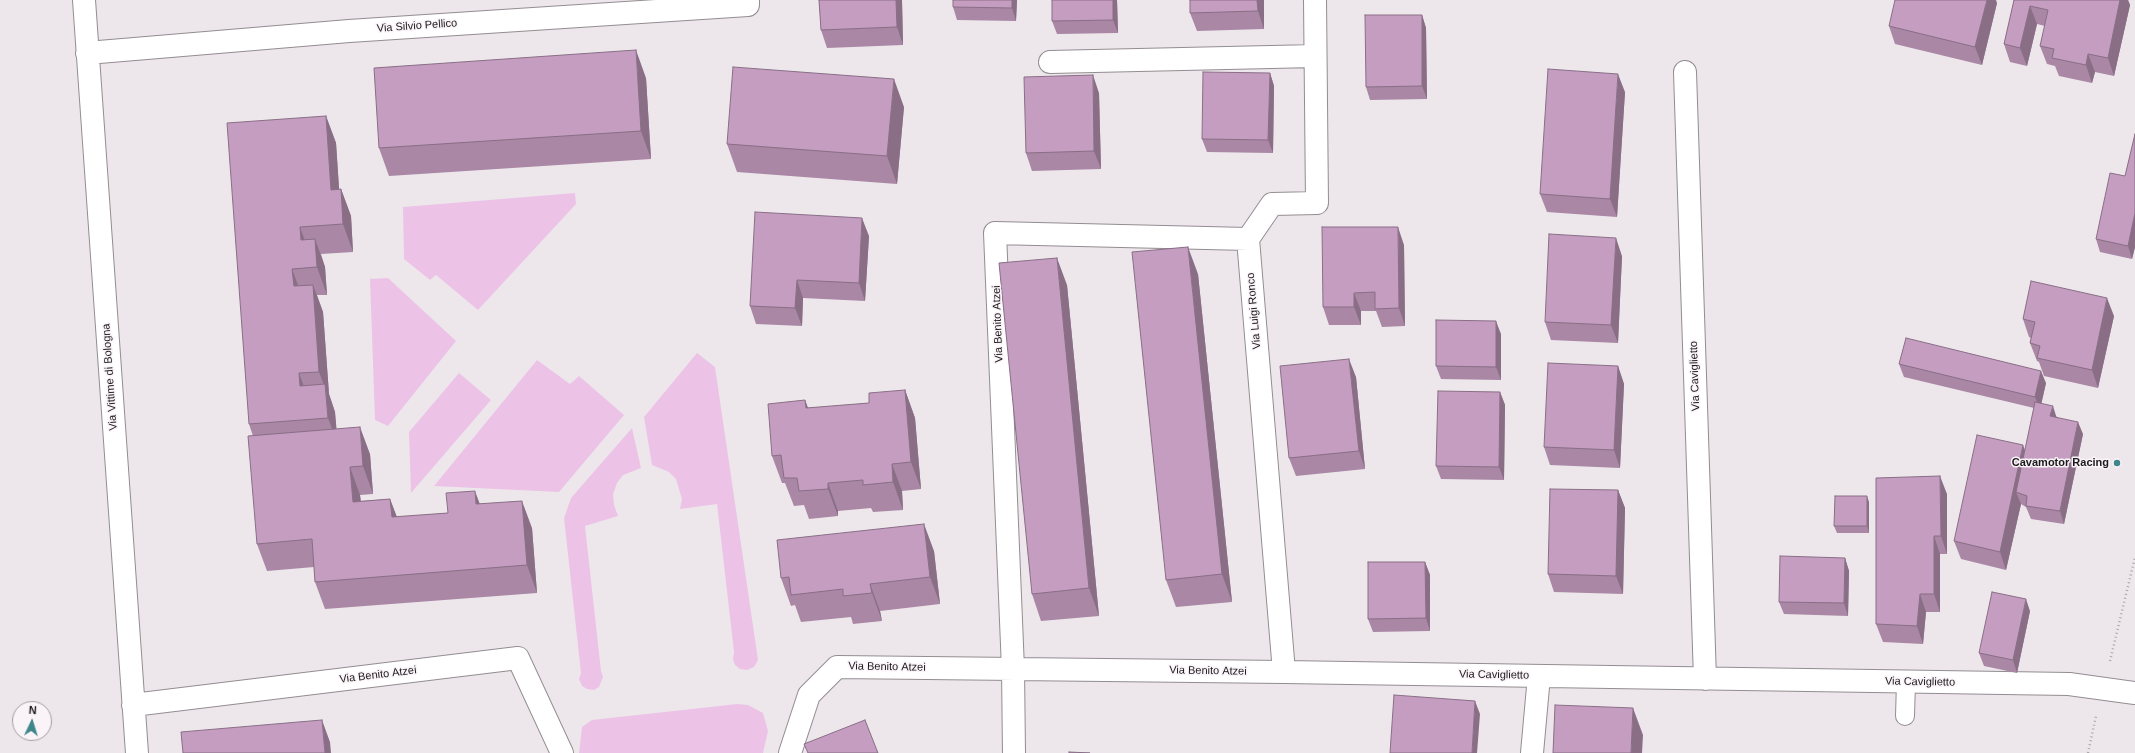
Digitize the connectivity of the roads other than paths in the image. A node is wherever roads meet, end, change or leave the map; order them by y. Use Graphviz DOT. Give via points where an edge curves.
graph roads {
  1 [pos="84,0"];
  2 [pos="1315,0"];
  3 [pos="748,3"];
  4 [pos="87,53"];
  5 [pos="1315,56"];
  6 [pos="1050,62"];
  7 [pos="1685,72"];
  8 [pos="1248,239"];
  9 [pos="1013,669"];
  10 [pos="1284,672"];
  11 [pos="1539,676"];
  12 [pos="1705,679"];
  13 [pos="1906,682"];
  14 [pos="2135,693"];
  15 [pos="133,705"];
  16 [pos="1905,716"];
  17 [pos="137,753"];
  18 [pos="562,753"];
  19 [pos="790,753"];
  20 [pos="1014,753"];
  21 [pos="1532,753"];
  1 -- 4 [label="street, Via Vittime di Bologna"];
  2 -- 5 [label="street"];
  3 -- 4 [label="street, Via Silvio Pellico" via="349,31"];
  4 -- 15 [label="street, Via Vittime di Bologna"];
  5 -- 6 [label="street"];
  5 -- 8 [label="street" via="1317,203 1272,204"];
  7 -- 12 [label="street, Via Caviglietto"];
  8 -- 9 [label="street, Via Benito Atzei" via="995,233"];
  8 -- 10 [label="street, Via Luigi Ronco"];
  9 -- 10 [label="street, Via Benito Atzei"];
  9 -- 19 [label="street, Via Benito Atzei" via="837,667 809,695"];
  9 -- 20 [label="street"];
  10 -- 11 [label="street, Via Caviglietto"];
  11 -- 12 [label="street, Via Caviglietto"];
  11 -- 21 [label="street"];
  12 -- 13 [label="street, Via Caviglietto"];
  13 -- 14 [label="street, Via Caviglietto" via="2069,684"];
  13 -- 16 [label="lane"];
  15 -- 17 [label="street, Via Vittime di Bologna"];
  15 -- 18 [label="street, Via Benito Atzei" via="518,658"];
}
